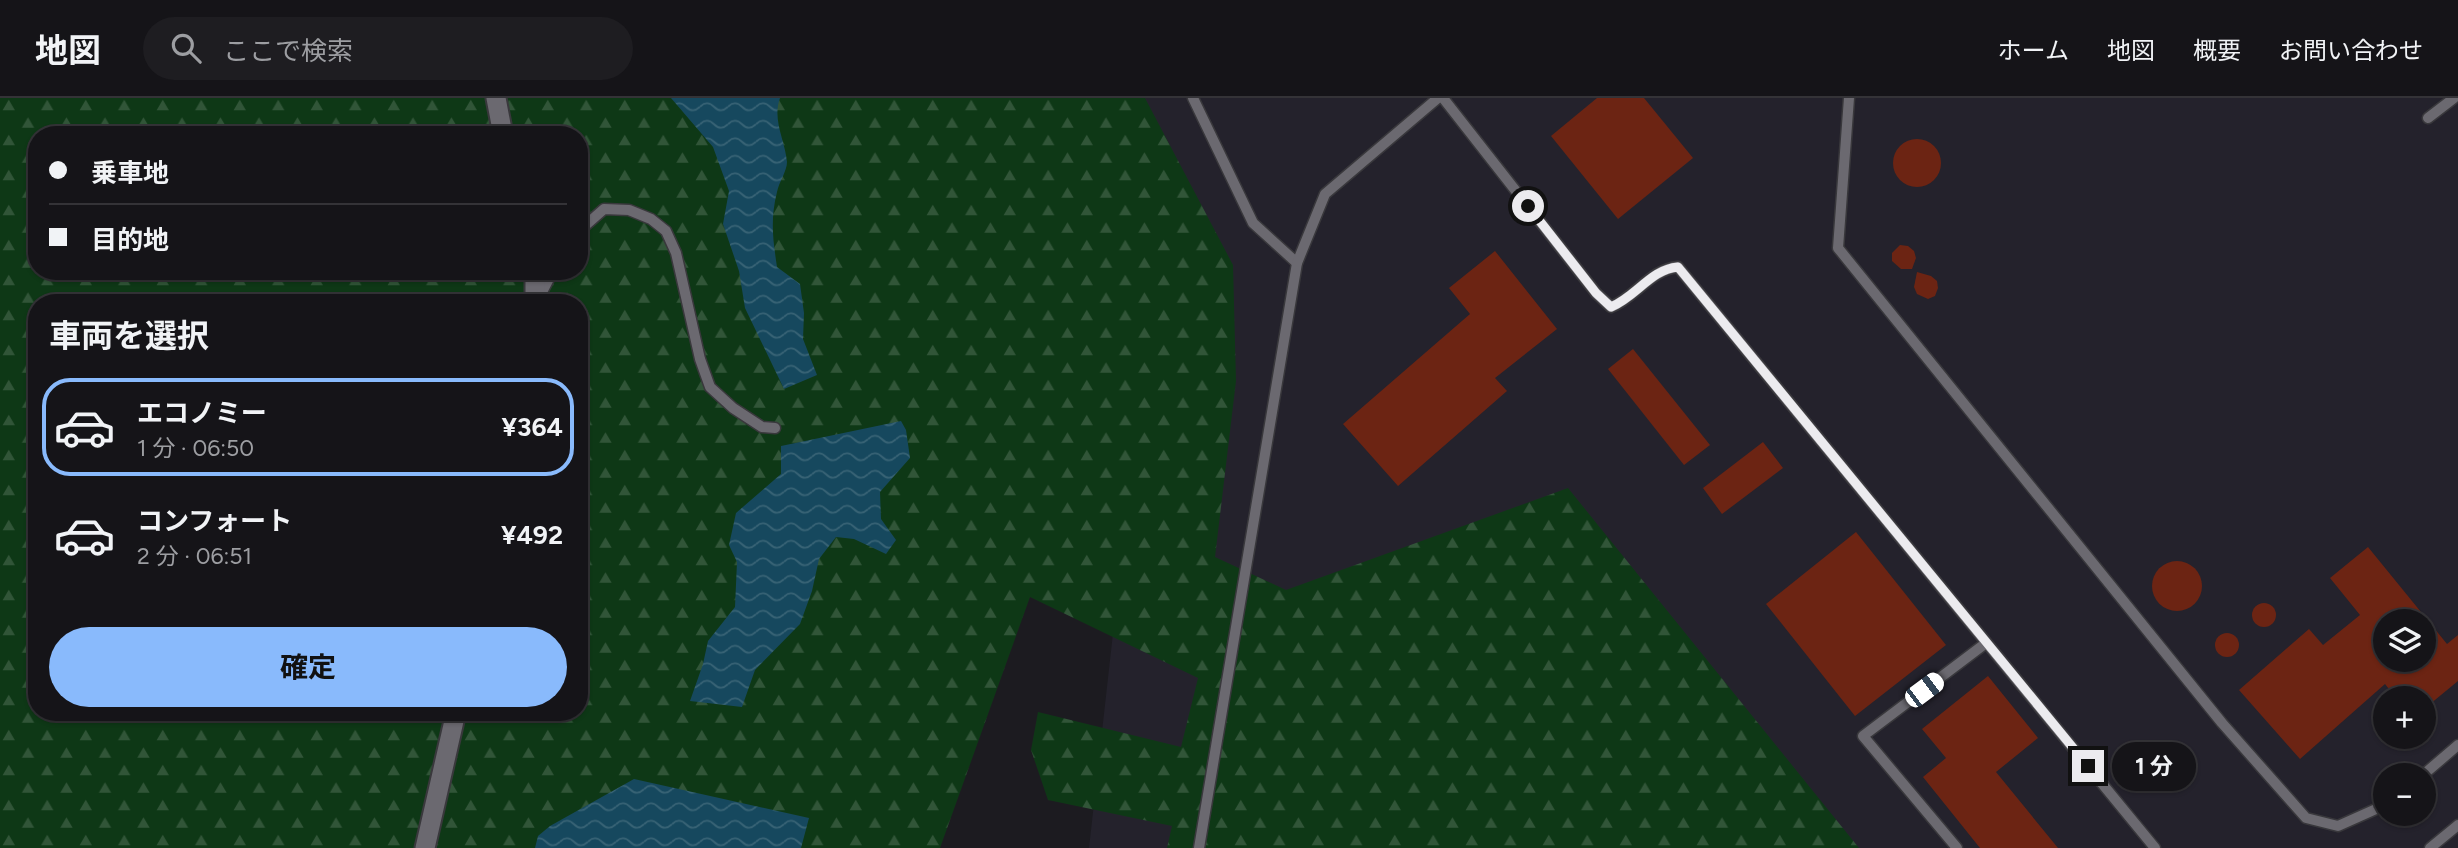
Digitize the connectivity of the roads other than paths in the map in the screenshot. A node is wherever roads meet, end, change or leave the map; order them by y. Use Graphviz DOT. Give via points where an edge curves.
graph roads {
  1 [pos="496,98"];
  2 [pos="1193,98"];
  3 [pos="1438,98"];
  4 [pos="1443,98"];
  5 [pos="1849,98"];
  6 [pos="2454,98"];
  7 [pos="2428,118"];
  8 [pos="501,126"];
  9 [pos="588,223"];
  10 [pos="1297,262"];
  11 [pos="775,428"];
  12 [pos="1986,643"];
  13 [pos="454,721"];
  14 [pos="2458,745"];
  15 [pos="2436,764"];
  16 [pos="2373,810"];
  17 [pos="2458,825"];
  18 [pos="425,848"];
  19 [pos="1199,848"];
  20 [pos="1957,848"];
  21 [pos="2155,848"];
  22 [pos="2430,848"];
  1 -- 8 [label="street"];
  2 -- 10 [label="lane" via="1254,223"];
  3 -- 10 [label="lane" via="1325,194"];
  4 -- 12 [label="lane" via="1611,307 1665,268 1678,267"];
  5 -- 16 [label="lane" via="1838,248 2222,723 2306,818 2339,826"];
  6 -- 7 [label="lane"];
  9 -- 11 [label="lane" via="604,209 629,209 666,231 676,253 699,359 710,387 762,427"];
  10 -- 19 [label="lane"];
  12 -- 20 [label="lane" via="1863,736"];
  12 -- 21 [label="lane"];
  13 -- 18 [label="street"];
  14 -- 15 [label="lane"];
  17 -- 22 [label="lane"];
}
